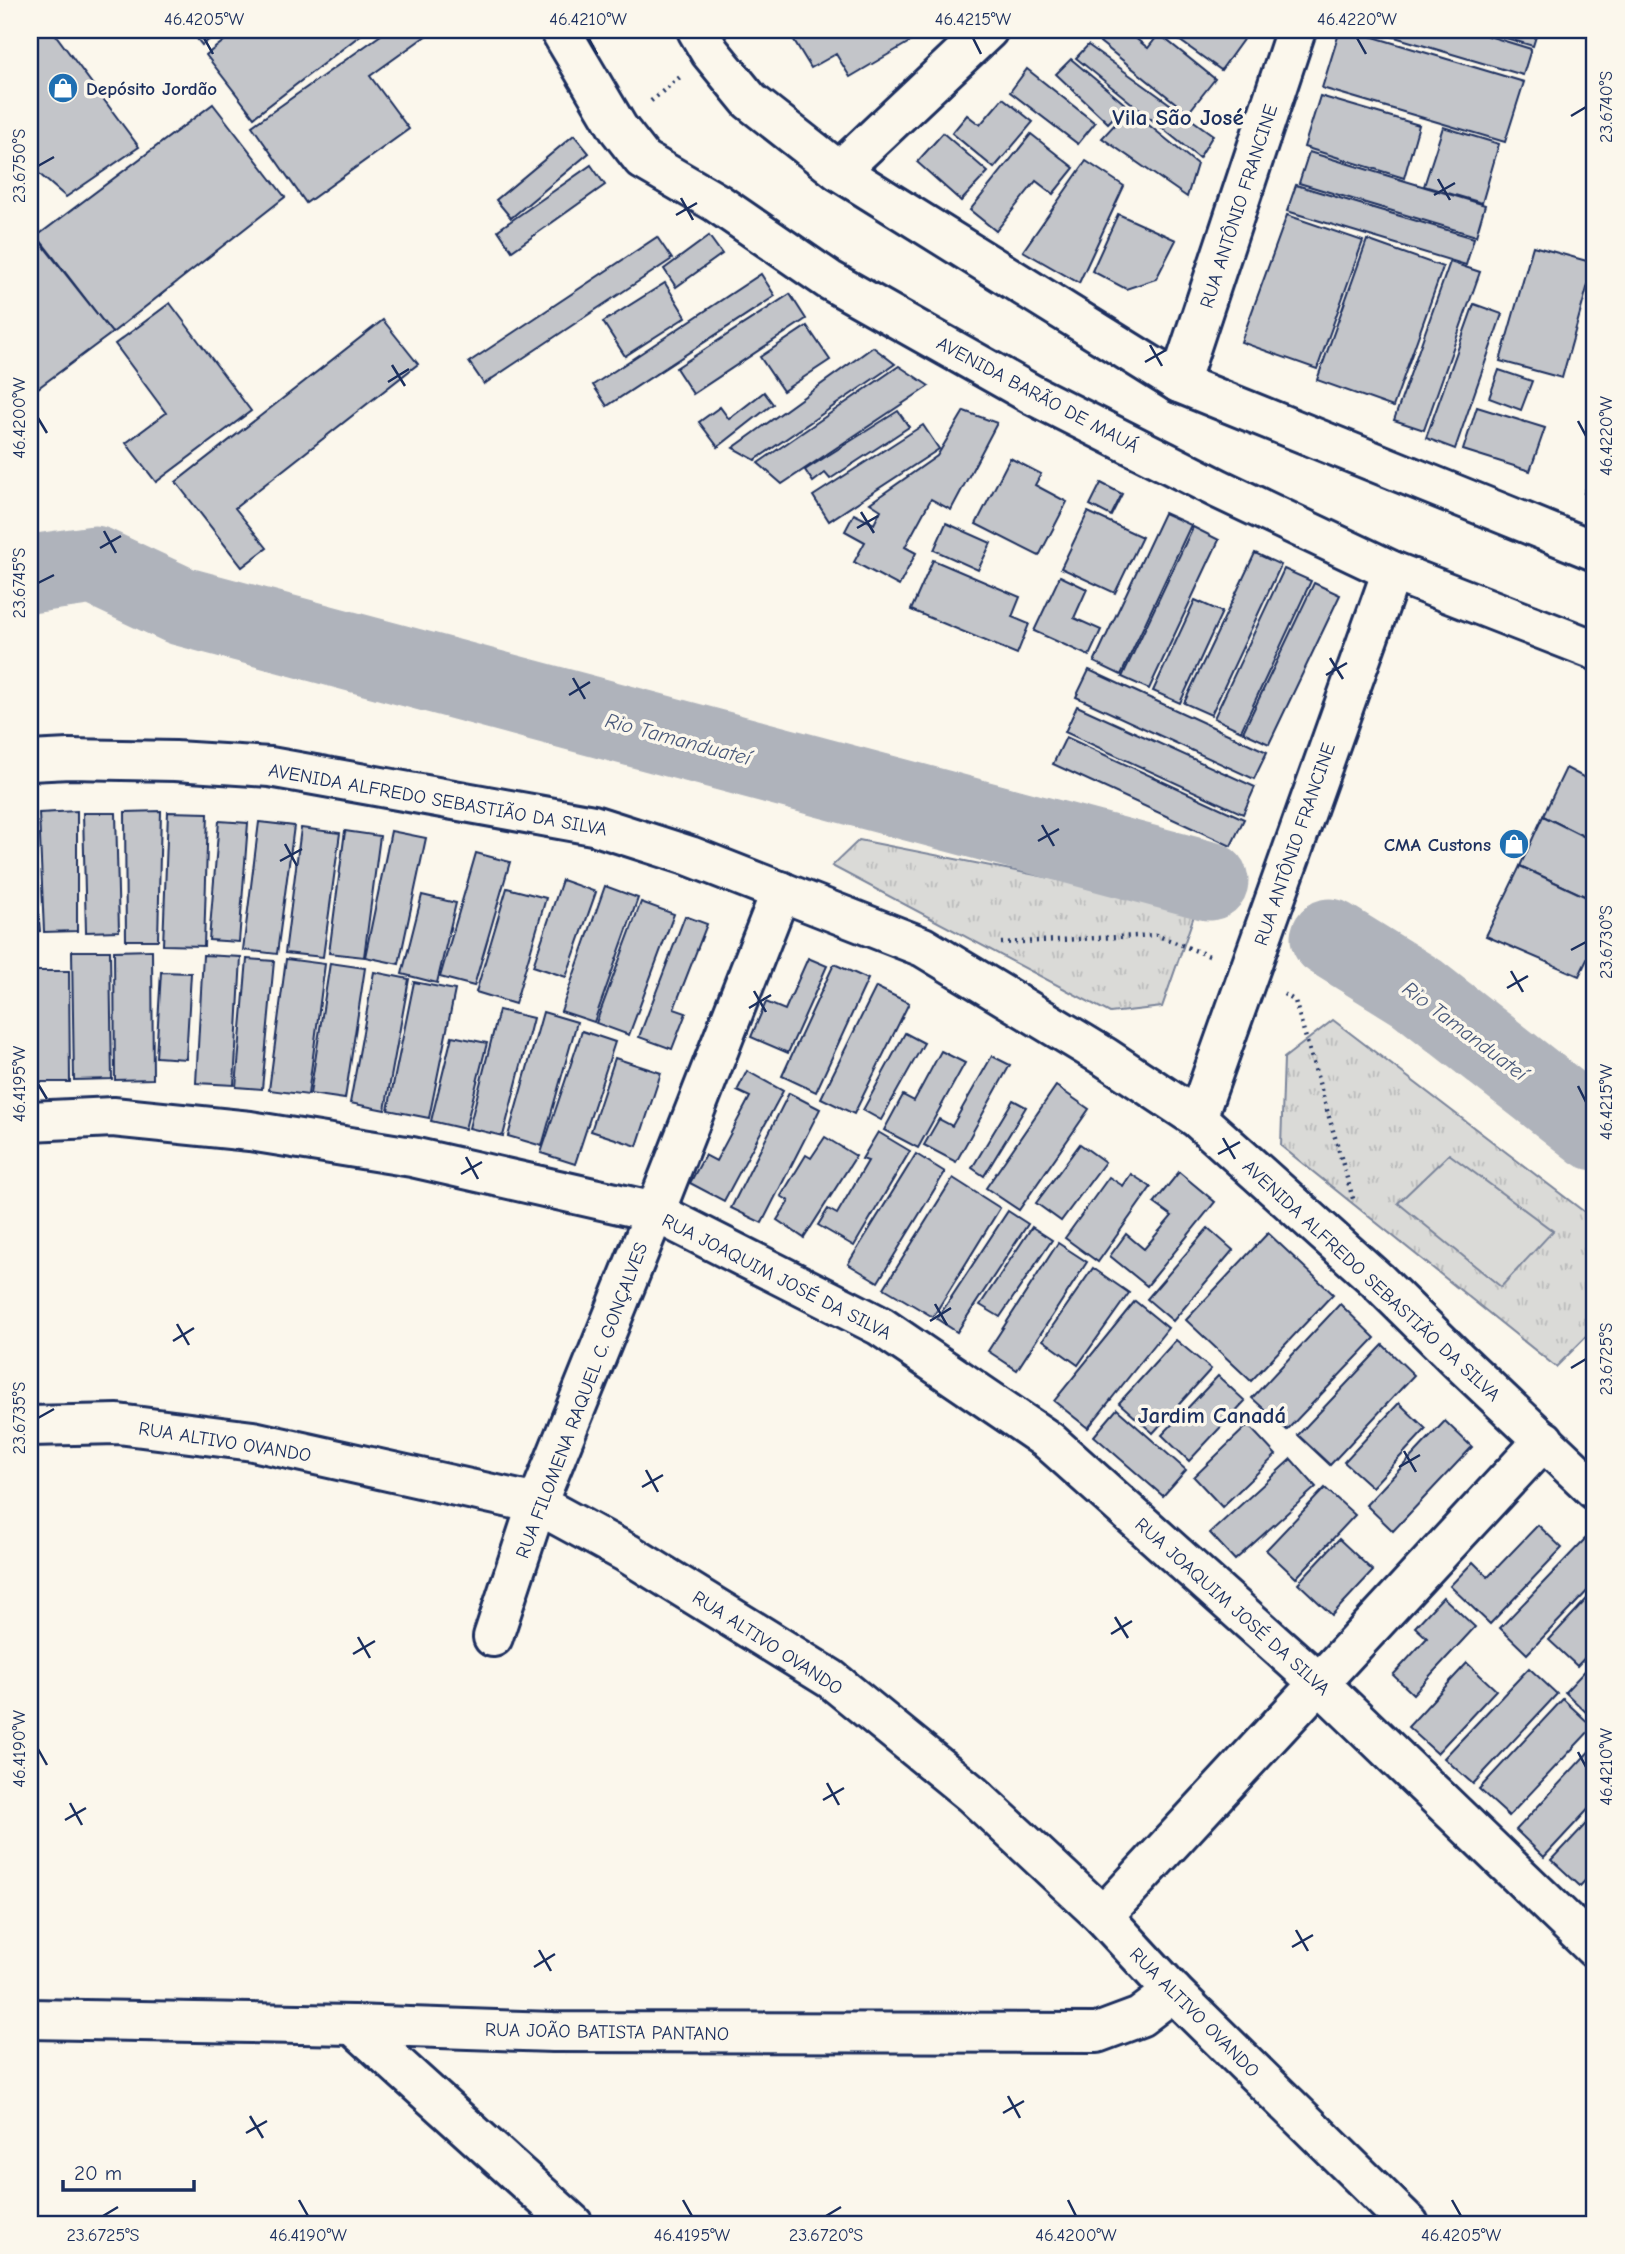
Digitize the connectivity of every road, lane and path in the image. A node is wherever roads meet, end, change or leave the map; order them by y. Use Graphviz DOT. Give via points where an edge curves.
graph roads {
  1 [pos="561,30"];
  2 [pos="988,30"];
  3 [pos="1296,30"];
  4 [pos="703,41"];
  5 [pos="618,128"];
  6 [pos="839,171"];
  7 [pos="1179,383"];
  8 [pos="1595,551"];
  9 [pos="1392,571"];
  10 [pos="1595,650"];
  11 [pos="30,761"];
  12 [pos="781,891"];
  13 [pos="991,943"];
  14 [pos="1249,971"];
  15 [pos="1197,1118"];
  16 [pos="30,1121"];
  17 [pos="655,1212"];
  18 [pos="1357,1213"];
  19 [pos="30,1426"];
  20 [pos="1544,1440"];
  21 [pos="1595,1490"];
  22 [pos="537,1504"];
  23 [pos="493,1637"];
  24 [pos="1319,1683"];
  25 [pos="1103,1916"];
  26 [pos="1595,1949"];
  27 [pos="1173,1992"];
  28 [pos="30,2019"];
  29 [pos="353,2025"];
  30 [pos="573,2224"];
  31 [pos="1409,2224"];
  1 -- 5 [label="street, AVENIDA BARÃO DE MAUÁ"];
  2 -- 6 [label="street"];
  3 -- 7 [label="street, RUA ANTÔNIO FRANCINE"];
  4 -- 5 [label="path"];
  4 -- 6 [label="street" via="750,101"];
  5 -- 9 [label="street, AVENIDA BARÃO DE MAUÁ" via="643,160 841,286 1034,395"];
  6 -- 7 [label="street"];
  7 -- 8 [label="street"];
  9 -- 10 [label="street, AVENIDA BARÃO DE MAUÁ"];
  9 -- 14 [label="street, RUA ANTÔNIO FRANCINE"];
  11 -- 12 [label="street, AVENIDA ALFREDO SEBASTIÃO DA SILVA" via="69,758 270,767 593,825"];
  12 -- 15 [label="street, AVENIDA ALFREDO SEBASTIÃO DA SILVA" via="923,947"];
  12 -- 17 [label="street, RUA FILOMENA RAQUEL C. GONÇALVES"];
  13 -- 14 [label="path" via="1156,935"];
  14 -- 15 [label="street, RUA ANTÔNIO FRANCINE"];
  14 -- 18 [label="path" via="1295,1001"];
  15 -- 20 [label="street, AVENIDA ALFREDO SEBASTIÃO DA SILVA" via="1377,1280"];
  16 -- 17 [label="street, RUA JOAQUIM JOSÉ DA SILVA" via="113,1117 250,1131 412,1157"];
  17 -- 22 [label="street, RUA FILOMENA RAQUEL C. GONÇALVES"];
  17 -- 24 [label="street, RUA JOAQUIM JOSÉ DA SILVA" via="880,1326 1049,1441"];
  19 -- 22 [label="street, RUA ALTIVO OVANDO" via="118,1424 253,1441"];
  20 -- 21 [label="street, AVENIDA ALFREDO SEBASTIÃO DA SILVA"];
  20 -- 24 [label="street"];
  22 -- 23 [label="street, RUA FILOMENA RAQUEL C. GONÇALVES"];
  22 -- 25 [label="street, RUA ALTIVO OVANDO" via="627,1553 831,1679 972,1794"];
  24 -- 25 [label="street"];
  24 -- 26 [label="street, RUA JOAQUIM JOSÉ DA SILVA"];
  25 -- 27 [label="street, RUA ALTIVO OVANDO"];
  27 -- 29 [label="street, RUA JOÃO BATISTA PANTANO" via="1140,2017 1097,2033 553,2032"];
  27 -- 31 [label="street, RUA ALTIVO OVANDO"];
  28 -- 29 [label="street, RUA JOÃO BATISTA PANTANO"];
  29 -- 30 [label="street"];
}
